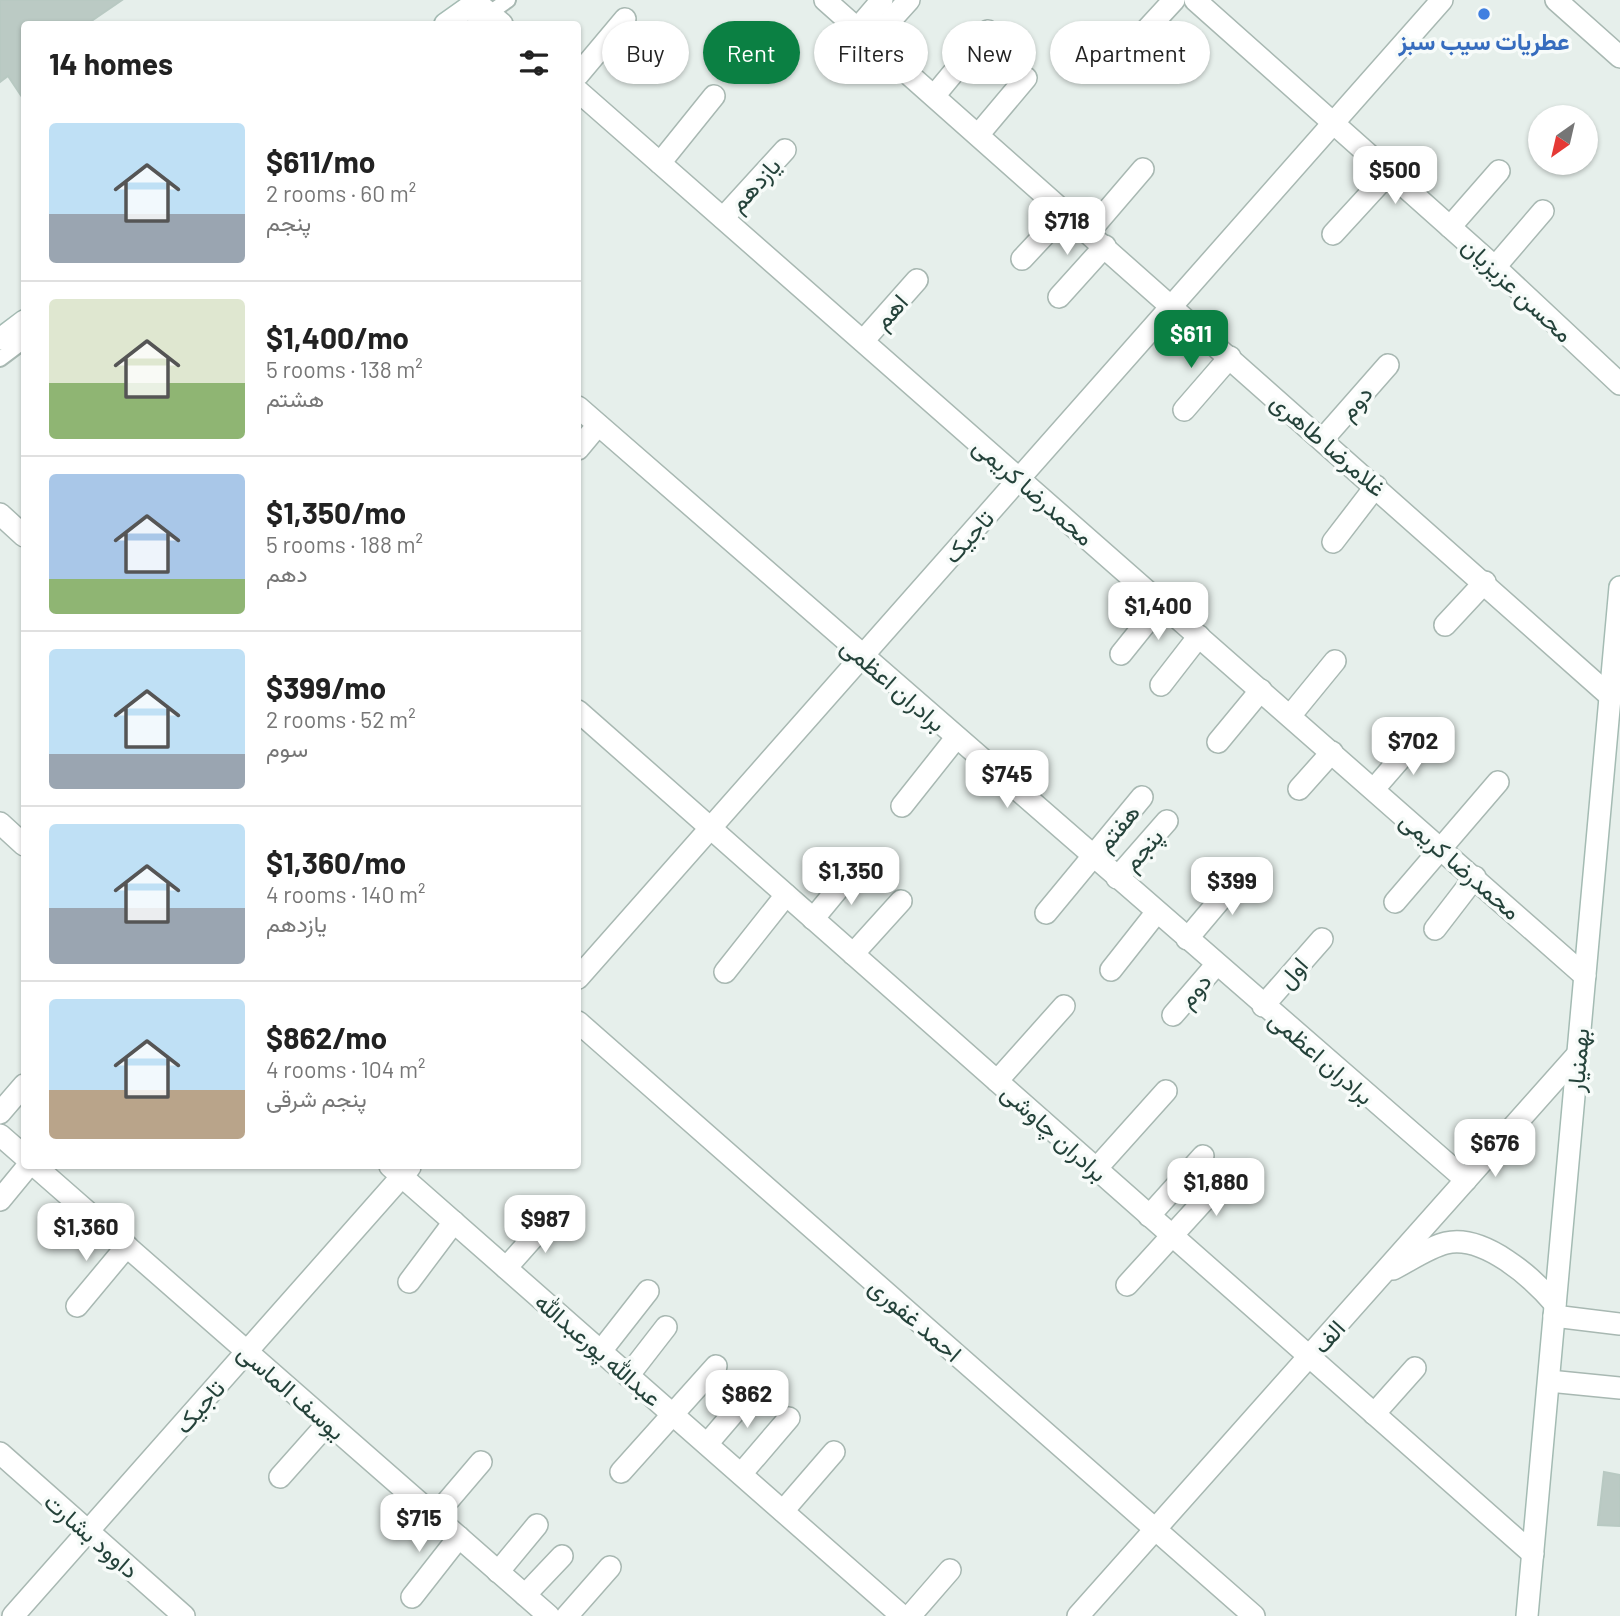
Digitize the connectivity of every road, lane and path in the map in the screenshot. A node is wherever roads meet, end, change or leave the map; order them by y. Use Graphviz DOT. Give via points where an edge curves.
graph roads {
  1 [pos="508,0"];
  2 [pos="825,0"];
  3 [pos="882,0"];
  4 [pos="909,0"];
  5 [pos="1174,0"];
  6 [pos="1195,0"];
  7 [pos="1442,0"];
  8 [pos="1556,0"];
  9 [pos="484,13"];
  10 [pos="625,19"];
  11 [pos="456,21"];
  12 [pos="848,21"];
  13 [pos="871,21"];
  14 [pos="882,21"];
  15 [pos="1155,21"];
  16 [pos="1620,57"];
  17 [pos="581,71"];
  18 [pos="919,84"];
  19 [pos="943,84"];
  20 [pos="1021,84"];
  21 [pos="581,94"];
  22 [pos="714,96"];
  23 [pos="933,96"];
  24 [pos="1334,123"];
  25 [pos="978,135"];
  26 [pos="785,150"];
  27 [pos="660,163"];
  28 [pos="1143,169"];
  29 [pos="1499,171"];
  30 [pos="1389,173"];
  31 [pos="1543,211"];
  32 [pos="1066,212"];
  33 [pos="723,218"];
  34 [pos="1450,227"];
  35 [pos="1333,234"];
  36 [pos="1097,239"];
  37 [pos="1022,259"];
  38 [pos="1495,267"];
  39 [pos="917,281"];
  40 [pos="1059,297"];
  41 [pos="1172,305"];
  42 [pos="21,323"];
  43 [pos="0,339"];
  44 [pos="863,341"];
  45 [pos="21,343"];
  46 [pos="1230,357"];
  47 [pos="0,359"];
  48 [pos="1388,366"];
  49 [pos="1620,384"];
  50 [pos="581,410"];
  51 [pos="1184,410"];
  52 [pos="598,425"];
  53 [pos="1323,439"];
  54 [pos="581,445"];
  55 [pos="1019,478"];
  56 [pos="1376,486"];
  57 [pos="0,514"];
  58 [pos="21,533"];
  59 [pos="1333,542"];
  60 [pos="1485,582"];
  61 [pos="1620,587"];
  62 [pos="1162,603"];
  63 [pos="1445,625"];
  64 [pos="1199,636"];
  65 [pos="1121,654"];
  66 [pos="862,656"];
  67 [pos="1335,661"];
  68 [pos="1161,684"];
  69 [pos="1261,690"];
  70 [pos="1610,696"];
  71 [pos="581,716"];
  72 [pos="1290,716"];
  73 [pos="1419,737"];
  74 [pos="956,738"];
  75 [pos="1218,742"];
  76 [pos="1332,752"];
  77 [pos="1498,782"];
  78 [pos="1299,789"];
  79 [pos="1374,789"];
  80 [pos="1142,797"];
  81 [pos="902,806"];
  82 [pos="1167,821"];
  83 [pos="0,823"];
  84 [pos="710,828"];
  85 [pos="21,842"];
  86 [pos="1440,847"];
  87 [pos="1092,857"];
  88 [pos="856,867"];
  89 [pos="1246,869"];
  90 [pos="1475,877"];
  91 [pos="1117,878"];
  92 [pos="786,895"];
  93 [pos="901,901"];
  94 [pos="1395,902"];
  95 [pos="1046,913"];
  96 [pos="1156,913"];
  97 [pos="813,919"];
  98 [pos="1435,929"];
  99 [pos="1186,939"];
  100 [pos="1322,939"];
  101 [pos="853,954"];
  102 [pos="1216,965"];
  103 [pos="1111,970"];
  104 [pos="725,972"];
  105 [pos="581,975"];
  106 [pos="1585,976"];
  107 [pos="1064,1006"];
  108 [pos="1263,1006"];
  109 [pos="1173,1015"];
  110 [pos="581,1025"];
  111 [pos="1577,1055"];
  112 [pos="997,1081"];
  113 [pos="21,1088"];
  114 [pos="1166,1091"];
  115 [pos="0,1113"];
  116 [pos="0,1135"];
  117 [pos="21,1153"];
  118 [pos="1202,1156"];
  119 [pos="26,1169"];
  120 [pos="38,1169"];
  121 [pos="401,1169"];
  122 [pos="1096,1169"];
  123 [pos="1230,1172"];
  124 [pos="1466,1180"];
  125 [pos="0,1200"];
  126 [pos="553,1215"];
  127 [pos="1149,1216"];
  128 [pos="454,1222"];
  129 [pos="1171,1235"];
  130 [pos="127,1246"];
  131 [pos="506,1268"];
  132 [pos="1382,1275"];
  133 [pos="409,1282"];
  134 [pos="1127,1285"];
  135 [pos="648,1291"];
  136 [pos="77,1306"];
  137 [pos="1555,1310"];
  138 [pos="1620,1324"];
  139 [pos="666,1327"];
  140 [pos="601,1351"];
  141 [pos="247,1352"];
  142 [pos="1309,1357"];
  143 [pos="716,1366"];
  144 [pos="1415,1368"];
  145 [pos="628,1376"];
  146 [pos="1549,1381"];
  147 [pos="755,1388"];
  148 [pos="1620,1388"];
  149 [pos="1374,1414"];
  150 [pos="674,1415"];
  151 [pos="789,1418"];
  152 [pos="328,1423"];
  153 [pos="707,1444"];
  154 [pos="834,1452"];
  155 [pos="0,1454"];
  156 [pos="481,1462"];
  157 [pos="621,1472"];
  158 [pos="741,1474"];
  159 [pos="280,1477"];
  160 [pos="783,1511"];
  161 [pos="435,1516"];
  162 [pos="537,1525"];
  163 [pos="1155,1530"];
  164 [pos="88,1531"];
  165 [pos="459,1538"];
  166 [pos="1533,1553"];
  167 [pos="562,1556"];
  168 [pos="610,1567"];
  169 [pos="950,1570"];
  170 [pos="498,1572"];
  171 [pos="525,1595"];
  172 [pos="412,1597"];
  173 [pos="13,1616"];
  174 [pos="184,1616"];
  175 [pos="549,1616"];
  176 [pos="567,1616"];
  177 [pos="902,1616"];
  178 [pos="910,1616"];
  179 [pos="1079,1616"];
  180 [pos="1254,1616"];
  181 [pos="1527,1616"];
  1 -- 9 [label="lane"];
  2 -- 12 [label="street, غلامرضا طاهری"];
  3 -- 13 [label="street"];
  4 -- 14 [label="street"];
  5 -- 15 [label="street"];
  6 -- 24 [label="street, محسن عزیزیان"];
  7 -- 24 [label="street, تاجیک"];
  8 -- 16 [label="street"];
  9 -- 11 [label="street"];
  10 -- 17 [label="street"];
  18 -- 23 [label="street, غلامرضا طاهری"];
  19 -- 23 [label="street"];
  20 -- 25 [label="street"];
  21 -- 27 [label="street, محمدرضا کریمی"];
  22 -- 27 [label="street"];
  23 -- 25 [label="street, غلامرضا طاهری"];
  24 -- 30 [label="street, محسن عزیزیان"];
  24 -- 41 [label="street, تاجیک"];
  25 -- 32 [label="street, غلامرضا طاهری"];
  26 -- 33 [label="street, یازدهم"];
  27 -- 33 [label="street, محمدرضا کریمی"];
  28 -- 36 [label="street"];
  29 -- 34 [label="street"];
  30 -- 34 [label="street, محسن عزیزیان"];
  30 -- 35 [label="street"];
  31 -- 38 [label="street"];
  32 -- 36 [label="street, غلامرضا طاهری"];
  32 -- 37 [label="street"];
  33 -- 44 [label="street, محمدرضا کریمی"];
  34 -- 38 [label="street, محسن عزیزیان"];
  36 -- 40 [label="street"];
  36 -- 41 [label="street, غلامرضا طاهری"];
  38 -- 49 [label="street, محسن عزیزیان"];
  39 -- 44 [label="street, اهم"];
  41 -- 46 [label="street, غلامرضا طاهری"];
  41 -- 55 [label="street, تاجیک"];
  42 -- 43 [label="street"];
  44 -- 55 [label="street, محمدرضا کریمی"];
  45 -- 47 [label="lane"];
  46 -- 51 [label="street"];
  46 -- 53 [label="street, غلامرضا طاهری"];
  48 -- 53 [label="street, دوم"];
  50 -- 52 [label="street, برادران اعظمی"];
  52 -- 54 [label="street"];
  52 -- 66 [label="street, برادران اعظمی"];
  53 -- 56 [label="street, غلامرضا طاهری"];
  55 -- 62 [label="street, محمدرضا کریمی"];
  55 -- 66 [label="street, تاجیک"];
  56 -- 59 [label="street"];
  56 -- 60 [label="street, غلامرضا طاهری"];
  57 -- 58 [label="street"];
  60 -- 63 [label="street"];
  60 -- 70 [label="street, غلامرضا طاهری"];
  61 -- 70 [label="street, بهمنیار"];
  62 -- 64 [label="street, محمدرضا کریمی"];
  62 -- 65 [label="street"];
  64 -- 68 [label="street"];
  64 -- 69 [label="street, محمدرضا کریمی"];
  66 -- 74 [label="street, برادران اعظمی"];
  66 -- 84 [label="street, تاجیک"];
  67 -- 72 [label="street"];
  69 -- 72 [label="street, محمدرضا کریمی"];
  69 -- 75 [label="street"];
  70 -- 106 [label="street, بهمنیار"];
  71 -- 84 [label="street, برادران چاوشی"];
  72 -- 76 [label="street, محمدرضا کریمی"];
  73 -- 79 [label="street"];
  74 -- 81 [label="street"];
  74 -- 87 [label="street, برادران اعظمی"];
  76 -- 78 [label="street"];
  76 -- 79 [label="street, محمدرضا کریمی"];
  77 -- 86 [label="street"];
  79 -- 86 [label="street, محمدرضا کریمی"];
  80 -- 87 [label="street, هفتم"];
  82 -- 91 [label="street, پنجم"];
  83 -- 85 [label="street"];
  84 -- 92 [label="street, برادران چاوشی"];
  84 -- 105 [label="street, تاجیک"];
  86 -- 90 [label="street, محمدرضا کریمی"];
  86 -- 94 [label="street"];
  87 -- 91 [label="street, برادران اعظمی"];
  87 -- 95 [label="street, هفتم"];
  88 -- 97 [label="street"];
  89 -- 99 [label="street"];
  90 -- 98 [label="street"];
  90 -- 106 [label="street, محمدرضا کریمی"];
  91 -- 96 [label="street, برادران اعظمی"];
  92 -- 97 [label="street, برادران چاوشی"];
  92 -- 104 [label="street"];
  93 -- 101 [label="street"];
  96 -- 99 [label="street, برادران اعظمی"];
  96 -- 103 [label="street"];
  97 -- 101 [label="street, برادران چاوشی"];
  99 -- 102 [label="street, برادران اعظمی"];
  100 -- 108 [label="street, اول"];
  101 -- 112 [label="street, برادران چاوشی"];
  102 -- 108 [label="street, برادران اعظمی"];
  102 -- 109 [label="street, دوم"];
  106 -- 111 [label="street, بهمنیار"];
  107 -- 112 [label="street"];
  108 -- 124 [label="street, برادران اعظمی"];
  110 -- 163 [label="street, احمد غفوری"];
  111 -- 124 [label="street, الف"];
  111 -- 137 [label="street, بهمنیار"];
  112 -- 122 [label="street, برادران چاوشی"];
  113 -- 115 [label="street"];
  114 -- 122 [label="street"];
  116 -- 117 [label="street"];
  118 -- 127 [label="street"];
  119 -- 125 [label="street"];
  120 -- 130 [label="street, یوسف الماسی"];
  121 -- 128 [label="street, عبدالله پورعبدالله"];
  121 -- 141 [label="street, تاجیک"];
  122 -- 127 [label="street, برادران چاوشی"];
  123 -- 129 [label="street"];
  124 -- 132 [label="street, الف"];
  126 -- 131 [label="street"];
  127 -- 129 [label="street, برادران چاوشی"];
  128 -- 131 [label="street, عبدالله پورعبدالله"];
  128 -- 133 [label="street"];
  129 -- 134 [label="street"];
  129 -- 142 [label="street, برادران چاوشی"];
  130 -- 136 [label="street"];
  130 -- 141 [label="street, یوسف الماسی"];
  131 -- 140 [label="street, عبدالله پورعبدالله"];
  132 -- 137 [label="street" via="1447,1243 1461,1243 1512,1263 1534,1280"];
  132 -- 142 [label="street, الف"];
  135 -- 140 [label="street"];
  137 -- 138 [label="street"];
  137 -- 146 [label="street, بهمنیار"];
  139 -- 145 [label="street"];
  140 -- 145 [label="street, عبدالله پورعبدالله"];
  141 -- 152 [label="street, یوسف الماسی"];
  141 -- 164 [label="street, تاجیک"];
  142 -- 149 [label="street, برادران چاوشی"];
  142 -- 163 [label="street, الف"];
  143 -- 150 [label="street"];
  144 -- 149 [label="street"];
  145 -- 150 [label="street, عبدالله پورعبدالله"];
  146 -- 148 [label="street"];
  146 -- 166 [label="street, بهمنیار"];
  147 -- 153 [label="street"];
  149 -- 166 [label="street, برادران چاوشی"];
  150 -- 153 [label="street, عبدالله پورعبدالله"];
  150 -- 157 [label="street"];
  151 -- 158 [label="street"];
  152 -- 159 [label="street"];
  152 -- 161 [label="street, یوسف الماسی"];
  153 -- 158 [label="street, عبدالله پورعبدالله"];
  154 -- 160 [label="street"];
  155 -- 164 [label="street, داوود بشارت"];
  156 -- 161 [label="street"];
  158 -- 160 [label="street, عبدالله پورعبدالله"];
  160 -- 177 [label="street, عبدالله پورعبدالله"];
  161 -- 165 [label="street, یوسف الماسی"];
  162 -- 170 [label="street"];
  163 -- 179 [label="street, الف"];
  163 -- 180 [label="street, احمد غفوری"];
  164 -- 173 [label="street, تاجیک"];
  164 -- 174 [label="street, داوود بشارت"];
  165 -- 170 [label="street, یوسف الماسی"];
  165 -- 172 [label="street"];
  166 -- 181 [label="street, بهمنیار"];
  167 -- 171 [label="street"];
  168 -- 176 [label="street"];
  169 -- 178 [label="street"];
  170 -- 171 [label="street, یوسف الماسی"];
  171 -- 175 [label="street, یوسف الماسی"];
}
